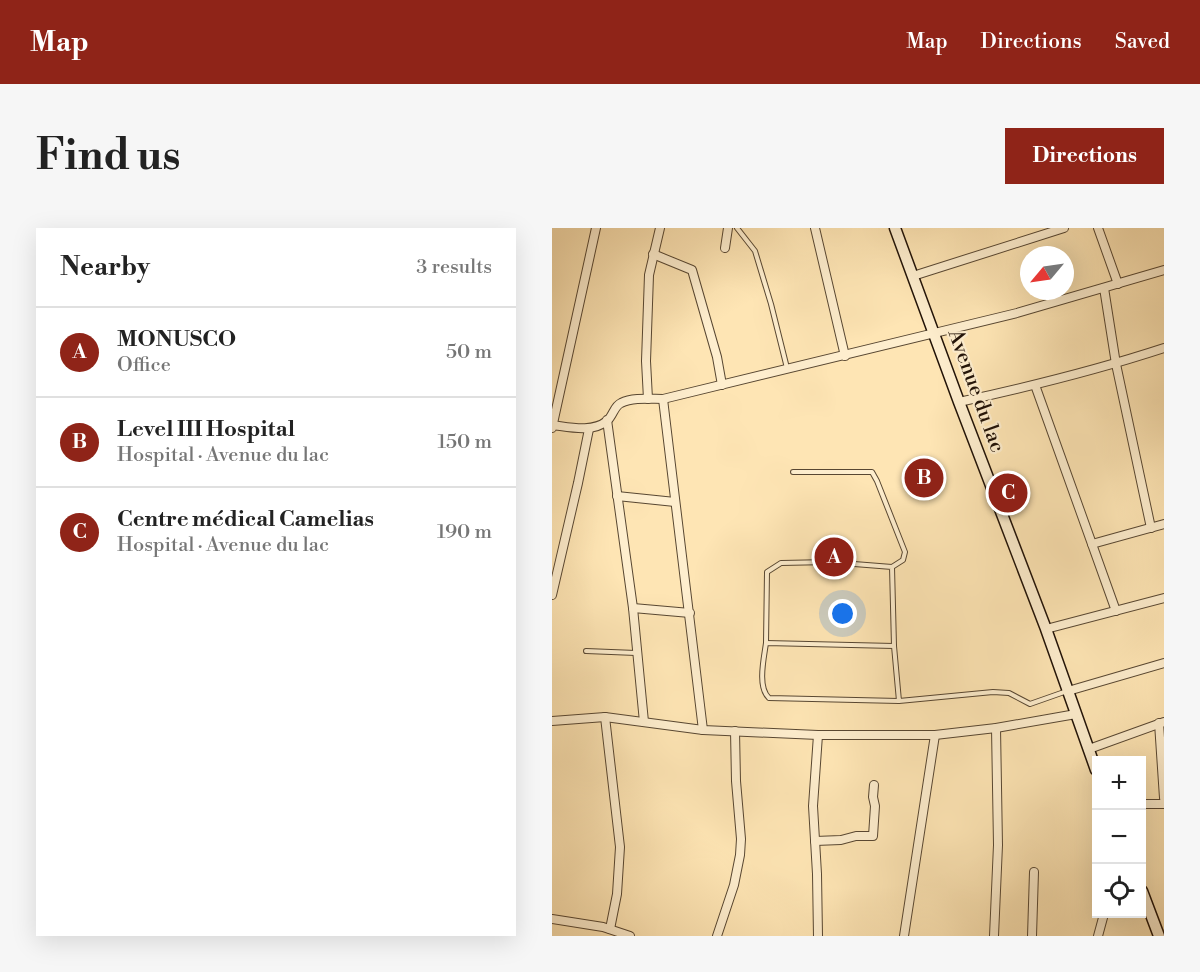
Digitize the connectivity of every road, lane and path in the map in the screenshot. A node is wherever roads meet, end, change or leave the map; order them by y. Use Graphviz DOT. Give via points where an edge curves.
graph roads {
  1 [pos="596,228"];
  2 [pos="660,228"];
  3 [pos="728,228"];
  4 [pos="737,228"];
  5 [pos="815,228"];
  6 [pos="895,228"];
  7 [pos="1064,228"];
  8 [pos="1098,228"];
  9 [pos="725,248"];
  10 [pos="653,254"];
  11 [pos="1164,270"];
  12 [pos="913,276"];
  13 [pos="1118,284"];
  14 [pos="1104,288"];
  15 [pos="933,334"];
  16 [pos="1164,348"];
  17 [pos="845,356"];
  18 [pos="1116,364"];
  19 [pos="787,369"];
  20 [pos="722,385"];
  21 [pos="1035,385"];
  22 [pos="648,399"];
  23 [pos="663,399"];
  24 [pos="959,402"];
  25 [pos="607,420"];
  26 [pos="552,426"];
  27 [pos="589,429"];
  28 [pos="793,472"];
  29 [pos="617,496"];
  30 [pos="675,502"];
  31 [pos="1164,524"];
  32 [pos="1151,528"];
  33 [pos="1092,544"];
  34 [pos="892,567"];
  35 [pos="552,595"];
  36 [pos="1164,598"];
  37 [pos="633,608"];
  38 [pos="1116,611"];
  39 [pos="690,613"];
  40 [pos="1046,629"];
  41 [pos="766,643"];
  42 [pos="894,646"];
  43 [pos="586,651"];
  44 [pos="637,653"];
  45 [pos="1164,663"];
  46 [pos="1068,691"];
  47 [pos="899,701"];
  48 [pos="1076,714"];
  49 [pos="605,717"];
  50 [pos="552,721"];
  51 [pos="644,722"];
  52 [pos="1162,723"];
  53 [pos="996,728"];
  54 [pos="703,730"];
  55 [pos="735,731"];
  56 [pos="818,735"];
  57 [pos="935,735"];
  58 [pos="1089,749"];
  59 [pos="1092,758"];
  60 [pos="874,785"];
  61 [pos="1164,798"];
  62 [pos="1146,804"];
  63 [pos="1164,804"];
  64 [pos="815,842"];
  65 [pos="1034,872"];
  66 [pos="1146,902"];
  67 [pos="1103,918"];
  68 [pos="552,919"];
  69 [pos="605,931"];
  70 [pos="630,936"];
  71 [pos="717,936"];
  72 [pos="818,936"];
  73 [pos="904,936"];
  74 [pos="994,936"];
  75 [pos="1032,936"];
  76 [pos="1098,936"];
  77 [pos="1159,936"];
  1 -- 26 [label="street"];
  2 -- 10 [label="street"];
  3 -- 9 [label="street"];
  4 -- 19 [label="lane" via="755,251"];
  5 -- 17 [label="street"];
  6 -- 12 [label="main road, Avenue du lac"];
  7 -- 12 [label="street"];
  8 -- 13 [label="street"];
  10 -- 20 [label="street" via="692,270"];
  10 -- 22 [label="street" via="646,320"];
  11 -- 13 [label="street"];
  12 -- 15 [label="main road, Avenue du lac"];
  13 -- 14 [label="street"];
  14 -- 15 [label="street"];
  14 -- 18 [label="street"];
  15 -- 17 [label="street"];
  15 -- 24 [label="main road, Avenue du lac"];
  16 -- 18 [label="street"];
  17 -- 19 [label="street"];
  18 -- 21 [label="street"];
  18 -- 32 [label="street"];
  19 -- 20 [label="street"];
  20 -- 23 [label="street"];
  21 -- 24 [label="street"];
  21 -- 33 [label="street"];
  22 -- 23 [label="street"];
  22 -- 25 [label="street" via="622,402"];
  23 -- 30 [label="street"];
  24 -- 40 [label="main road, Avenue du lac"];
  25 -- 27 [label="street"];
  25 -- 29 [label="street"];
  26 -- 27 [label="street"];
  27 -- 35 [label="street"];
  28 -- 34 [label="lane" via="872,471 905,552 903,560"];
  29 -- 30 [label="street"];
  29 -- 37 [label="street"];
  30 -- 39 [label="street"];
  31 -- 32 [label="street"];
  32 -- 33 [label="street"];
  33 -- 38 [label="street"];
  34 -- 41 [label="lane" via="781,563 767,572"];
  34 -- 42 [label="lane"];
  36 -- 38 [label="street"];
  37 -- 39 [label="street"];
  37 -- 44 [label="street"];
  38 -- 40 [label="street"];
  39 -- 54 [label="street"];
  40 -- 46 [label="main road, Avenue du lac"];
  41 -- 42 [label="lane"];
  41 -- 47 [label="lane" via="762,686 769,698"];
  42 -- 47 [label="lane"];
  43 -- 44 [label="lane"];
  44 -- 51 [label="street"];
  45 -- 46 [label="street"];
  46 -- 47 [label="lane" via="1030,704 1009,693 993,692"];
  46 -- 48 [label="main road, Avenue du lac"];
  48 -- 53 [label="street"];
  48 -- 58 [label="main road, Avenue du lac"];
  49 -- 50 [label="street"];
  49 -- 51 [label="street"];
  49 -- 69 [label="street" via="620,847 617,894"];
  51 -- 54 [label="street"];
  52 -- 58 [label="street"];
  52 -- 61 [label="street"];
  53 -- 57 [label="street"];
  53 -- 74 [label="street" via="998,845"];
  54 -- 55 [label="street"];
  55 -- 56 [label="street"];
  55 -- 71 [label="street" via="739,862"];
  56 -- 57 [label="street"];
  56 -- 64 [label="street" via="813,806"];
  57 -- 73 [label="street"];
  58 -- 59 [label="main road, Avenue du lac"];
  60 -- 64 [label="street" via="873,836"];
  62 -- 63 [label="street"];
  64 -- 72 [label="street"];
  65 -- 75 [label="street"];
  66 -- 77 [label="main road"];
  67 -- 76 [label="street"];
  68 -- 69 [label="street"];
  69 -- 70 [label="street"];
}
